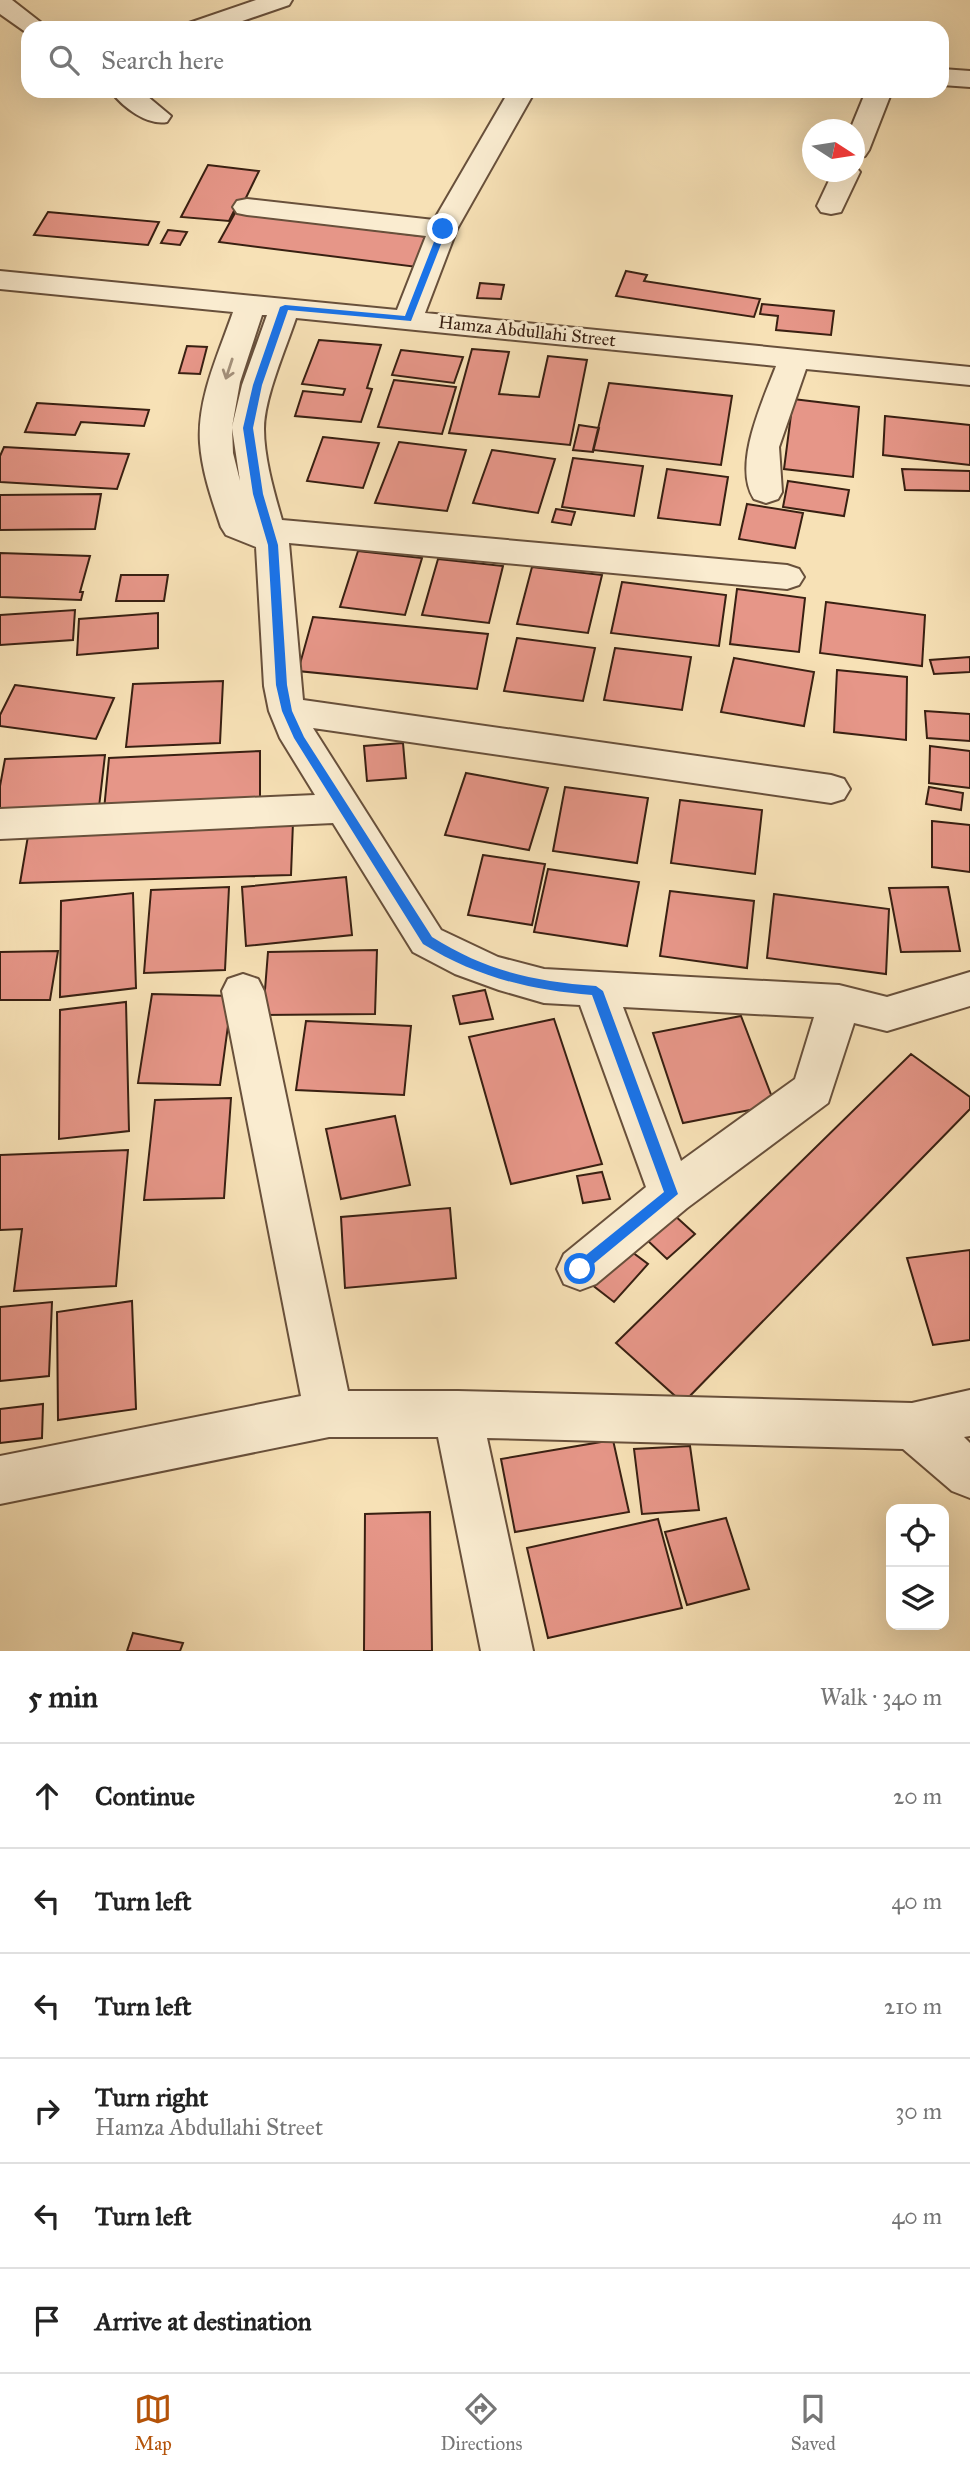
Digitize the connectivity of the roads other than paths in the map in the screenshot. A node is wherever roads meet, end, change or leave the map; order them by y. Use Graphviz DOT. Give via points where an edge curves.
graph roads {
  1 [pos="280,0"];
  2 [pos="0,3"];
  3 [pos="26,21"];
  4 [pos="218,21"];
  5 [pos="949,77"];
  6 [pos="970,79"];
  7 [pos="134,98"];
  8 [pos="518,98"];
  9 [pos="876,98"];
  10 [pos="158,116"];
  11 [pos="865,125"];
  12 [pos="842,182"];
  13 [pos="831,206"];
  14 [pos="247,207"];
  15 [pos="443,229"];
  16 [pos="0,280"];
  17 [pos="251,304"];
  18 [pos="285,307"];
  19 [pos="408,319"];
  20 [pos="794,358"];
  21 [pos="970,376"];
  22 [pos="766,492"];
  23 [pos="259,533"];
  24 [pos="787,577"];
  25 [pos="287,711"];
  26 [pos="831,789"];
  27 [pos="344,809"];
  28 [pos="0,824"];
  29 [pos="970,989"];
  30 [pos="243,990"];
  31 [pos="596,991"];
  32 [pos="839,1002"];
  33 [pos="671,1194"];
  34 [pos="580,1269"];
  35 [pos="970,1413"];
  36 [pos="329,1414"];
  37 [pos="458,1414"];
  38 [pos="912,1426"];
  39 [pos="970,1474"];
  40 [pos="0,1480"];
  41 [pos="507,1651"];
  1 -- 4 [label="street"];
  2 -- 3 [label="street"];
  5 -- 6 [label="street"];
  7 -- 10 [label="street"];
  8 -- 15 [label="street"];
  9 -- 11 [label="street"];
  12 -- 13 [label="street"];
  14 -- 15 [label="street"];
  15 -- 19 [label="street"];
  16 -- 17 [label="street, Hamza Abdullahi Street"];
  17 -- 18 [label="street, Hamza Abdullahi Street"];
  17 -- 23 [label="street, one-way" via="223,388 216,434 227,498"];
  18 -- 19 [label="street, Hamza Abdullahi Street"];
  18 -- 23 [label="street" via="248,428"];
  19 -- 20 [label="street, Hamza Abdullahi Street"];
  20 -- 21 [label="street, Hamza Abdullahi Street"];
  20 -- 22 [label="street" via="763,447"];
  23 -- 24 [label="street"];
  23 -- 25 [label="street"];
  25 -- 26 [label="street"];
  25 -- 27 [label="street"];
  27 -- 28 [label="street"];
  27 -- 31 [label="street" via="427,941 458,960 499,976"];
  29 -- 32 [label="street" via="887,1014"];
  30 -- 36 [label="street"];
  31 -- 32 [label="street"];
  31 -- 33 [label="street"];
  32 -- 33 [label="street" via="813,1090"];
  33 -- 34 [label="street"];
  35 -- 38 [label="street"];
  36 -- 37 [label="street"];
  36 -- 40 [label="street"];
  37 -- 38 [label="street"];
  37 -- 41 [label="street"];
  38 -- 39 [label="street"];
}
